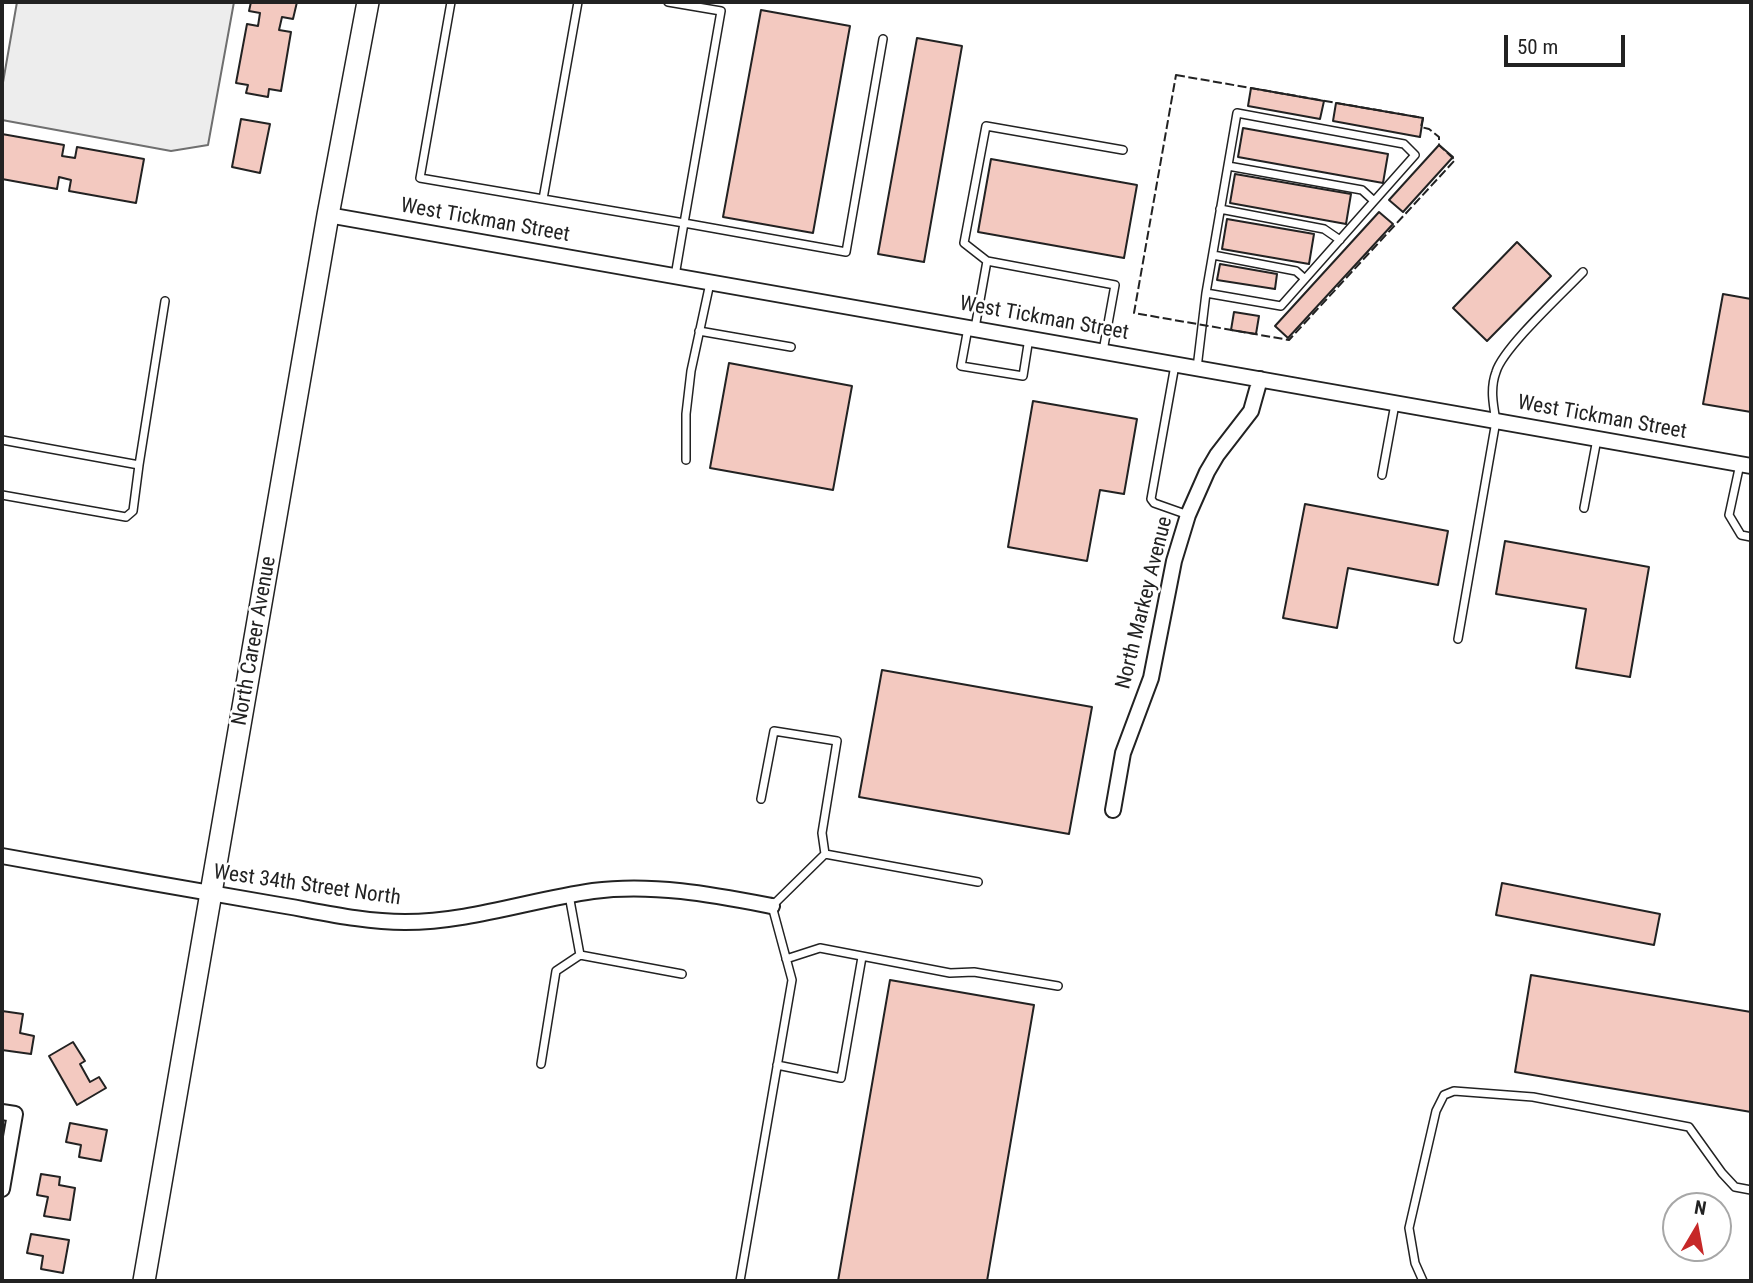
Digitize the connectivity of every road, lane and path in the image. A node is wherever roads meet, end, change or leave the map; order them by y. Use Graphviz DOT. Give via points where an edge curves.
graph roads {
  1 [pos="368,2"];
  2 [pos="452,2"];
  3 [pos="578,2"];
  4 [pos="668,2"];
  5 [pos="883,39"];
  6 [pos="1123,150"];
  7 [pos="1228,166"];
  8 [pos="543,199"];
  9 [pos="1374,201"];
  10 [pos="1220,209"];
  11 [pos="328,215"];
  12 [pos="684,223"];
  13 [pos="1340,240"];
  14 [pos="1213,254"];
  15 [pos="987,261"];
  16 [pos="1583,272"];
  17 [pos="674,276"];
  18 [pos="1305,279"];
  19 [pos="710,282"];
  20 [pos="1206,293"];
  21 [pos="165,300"];
  22 [pos="971,328"];
  23 [pos="699,331"];
  24 [pos="1029,338"];
  25 [pos="791,347"];
  26 [pos="1103,351"];
  27 [pos="1175,364"];
  28 [pos="1197,368"];
  29 [pos="1260,379"];
  30 [pos="1395,403"];
  31 [pos="1496,421"];
  32 [pos="1597,439"];
  33 [pos="2,440"];
  34 [pos="686,460"];
  35 [pos="139,465"];
  36 [pos="1746,465"];
  37 [pos="1382,475"];
  38 [pos="2,495"];
  39 [pos="1584,508"];
  40 [pos="1188,515"];
  41 [pos="1751,537"];
  42 [pos="1458,639"];
  43 [pos="761,799"];
  44 [pos="1113,810"];
  45 [pos="825,854"];
  46 [pos="2,856"];
  47 [pos="978,882"];
  48 [pos="211,893"];
  49 [pos="569,895"];
  50 [pos="772,906"];
  51 [pos="580,955"];
  52 [pos="862,957"];
  53 [pos="786,959"];
  54 [pos="682,974"];
  55 [pos="1058,986"];
  56 [pos="541,1064"];
  57 [pos="777,1065"];
  58 [pos="2,1112"];
  59 [pos="2,1189"];
  60 [pos="1751,1190"];
  61 [pos="144,1281"];
  62 [pos="740,1281"];
  63 [pos="1423,1281"];
  1 -- 11 [label="street, North Career Avenue"];
  2 -- 8 [label="lane" via="420,178"];
  3 -- 8 [label="lane"];
  4 -- 12 [label="lane" via="721,11"];
  5 -- 12 [label="lane" via="846,252"];
  6 -- 15 [label="lane" via="986,126 964,243"];
  7 -- 9 [label="lane" via="1362,190"];
  7 -- 9 [label="lane" via="1237,113 1404,144 1415,155"];
  7 -- 10 [label="lane"];
  8 -- 12 [label="lane"];
  9 -- 13 [label="lane"];
  10 -- 13 [label="lane" via="1324,229"];
  10 -- 14 [label="lane"];
  11 -- 17 [label="street, West Tickman Street"];
  11 -- 48 [label="street, North Career Avenue"];
  12 -- 17 [label="lane"];
  13 -- 18 [label="lane"];
  14 -- 18 [label="lane" via="1296,271"];
  14 -- 20 [label="lane"];
  15 -- 22 [label="lane"];
  15 -- 26 [label="lane" via="1115,285"];
  16 -- 31 [label="lane" via="1506,353 1496,371 1492,395"];
  17 -- 19 [label="street, West Tickman Street"];
  18 -- 20 [label="lane" via="1282,306"];
  19 -- 22 [label="street, West Tickman Street"];
  19 -- 23 [label="lane"];
  20 -- 28 [label="lane"];
  21 -- 35 [label="lane"];
  22 -- 24 [label="street, West Tickman Street"];
  22 -- 24 [label="lane" via="961,366 1023,376"];
  23 -- 25 [label="lane"];
  23 -- 34 [label="lane" via="687,403"];
  24 -- 26 [label="street, West Tickman Street"];
  26 -- 27 [label="street, West Tickman Street"];
  27 -- 28 [label="street, West Tickman Street"];
  27 -- 40 [label="lane" via="1151,499"];
  28 -- 29 [label="street, West Tickman Street"];
  29 -- 30 [label="street, West Tickman Street"];
  29 -- 40 [label="street, North Markey Avenue" via="1251,411 1217,454"];
  30 -- 31 [label="street, West Tickman Street"];
  30 -- 37 [label="lane"];
  31 -- 32 [label="street, West Tickman Street"];
  31 -- 42 [label="lane"];
  32 -- 36 [label="street, West Tickman Street"];
  32 -- 39 [label="lane"];
  33 -- 35 [label="lane"];
  35 -- 38 [label="lane" via="133,512 126,517"];
  36 -- 41 [label="lane" via="1729,515 1741,535"];
  40 -- 44 [label="street, North Markey Avenue" via="1151,678 1123,753"];
  43 -- 45 [label="lane" via="774,731 837,741 822,833"];
  45 -- 47 [label="lane"];
  45 -- 50 [label="lane"];
  46 -- 48 [label="street, West 34th Street North"];
  48 -- 49 [label="street, West 34th Street North" via="402,922 460,918"];
  48 -- 61 [label="street, North Career Avenue"];
  49 -- 50 [label="street, West 34th Street North" via="658,889"];
  49 -- 51 [label="lane"];
  50 -- 53 [label="lane"];
  51 -- 54 [label="lane"];
  51 -- 56 [label="lane" via="556,971"];
  52 -- 53 [label="lane" via="820,948"];
  52 -- 55 [label="lane"];
  52 -- 57 [label="lane" via="841,1078"];
  53 -- 57 [label="lane" via="792,981"];
  57 -- 62 [label="lane"];
  58 -- 59 [label="street" via="15,1114"];
  60 -- 63 [label="lane" via="1735,1187 1689,1127 1533,1097 1454,1091 1444,1095 1436,1111 1409,1228"];
}
